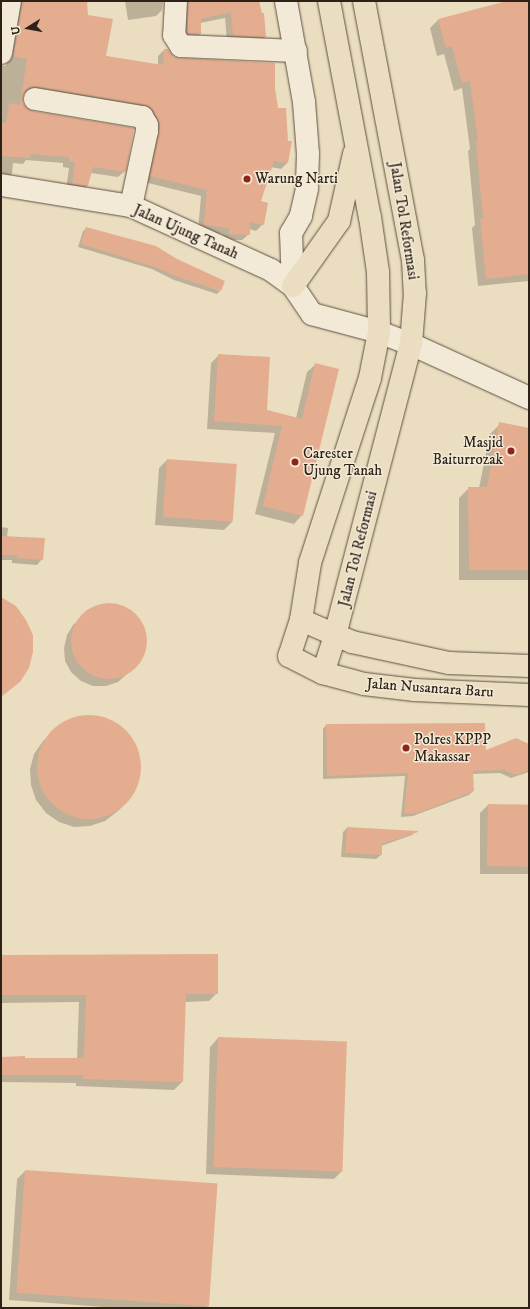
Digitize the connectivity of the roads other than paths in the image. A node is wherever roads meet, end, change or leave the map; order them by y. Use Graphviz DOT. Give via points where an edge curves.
graph roads {
  1 [pos="10,1"];
  2 [pos="176,1"];
  3 [pos="286,1"];
  4 [pos="329,1"];
  5 [pos="364,1"];
  6 [pos="296,51"];
  7 [pos="1,52"];
  8 [pos="35,99"];
  9 [pos="356,144"];
  10 [pos="1,185"];
  11 [pos="131,206"];
  12 [pos="293,286"];
  13 [pos="380,332"];
  14 [pos="411,344"];
  15 [pos="529,398"];
  16 [pos="301,620"];
  17 [pos="335,635"];
  18 [pos="529,666"];
  19 [pos="323,672"];
  20 [pos="529,695"];
  1 -- 7 [label="street"];
  2 -- 6 [label="street" via="174,35 181,46"];
  3 -- 6 [label="street"];
  4 -- 9 [label="highway"];
  5 -- 14 [label="highway, Jalan Tol Reformasi" via="413,260 415,293"];
  6 -- 12 [label="street" via="304,102 308,154 307,189 300,216 291,233"];
  8 -- 11 [label="street" via="142,117 147,125 147,131"];
  9 -- 12 [label="highway" via="339,221"];
  9 -- 13 [label="highway" via="378,272"];
  10 -- 11 [label="street, Jalan Ujung Tanah"];
  11 -- 12 [label="street, Jalan Ujung Tanah" via="271,270"];
  12 -- 13 [label="street" via="312,314"];
  13 -- 14 [label="street"];
  13 -- 16 [label="highway" via="370,378 310,563"];
  14 -- 15 [label="street"];
  14 -- 17 [label="highway, Jalan Tol Reformasi"];
  16 -- 17 [label="highway, Jalan Nusantara Baru"];
  16 -- 19 [label="highway, Jalan Nusantara Baru" via="289,656"];
  17 -- 18 [label="highway, Jalan Nusantara Baru" via="368,646 449,663"];
  17 -- 19 [label="highway, Jalan Tol Reformasi"];
  19 -- 20 [label="highway, Jalan Nusantara Baru" via="364,684 415,690"];
}
